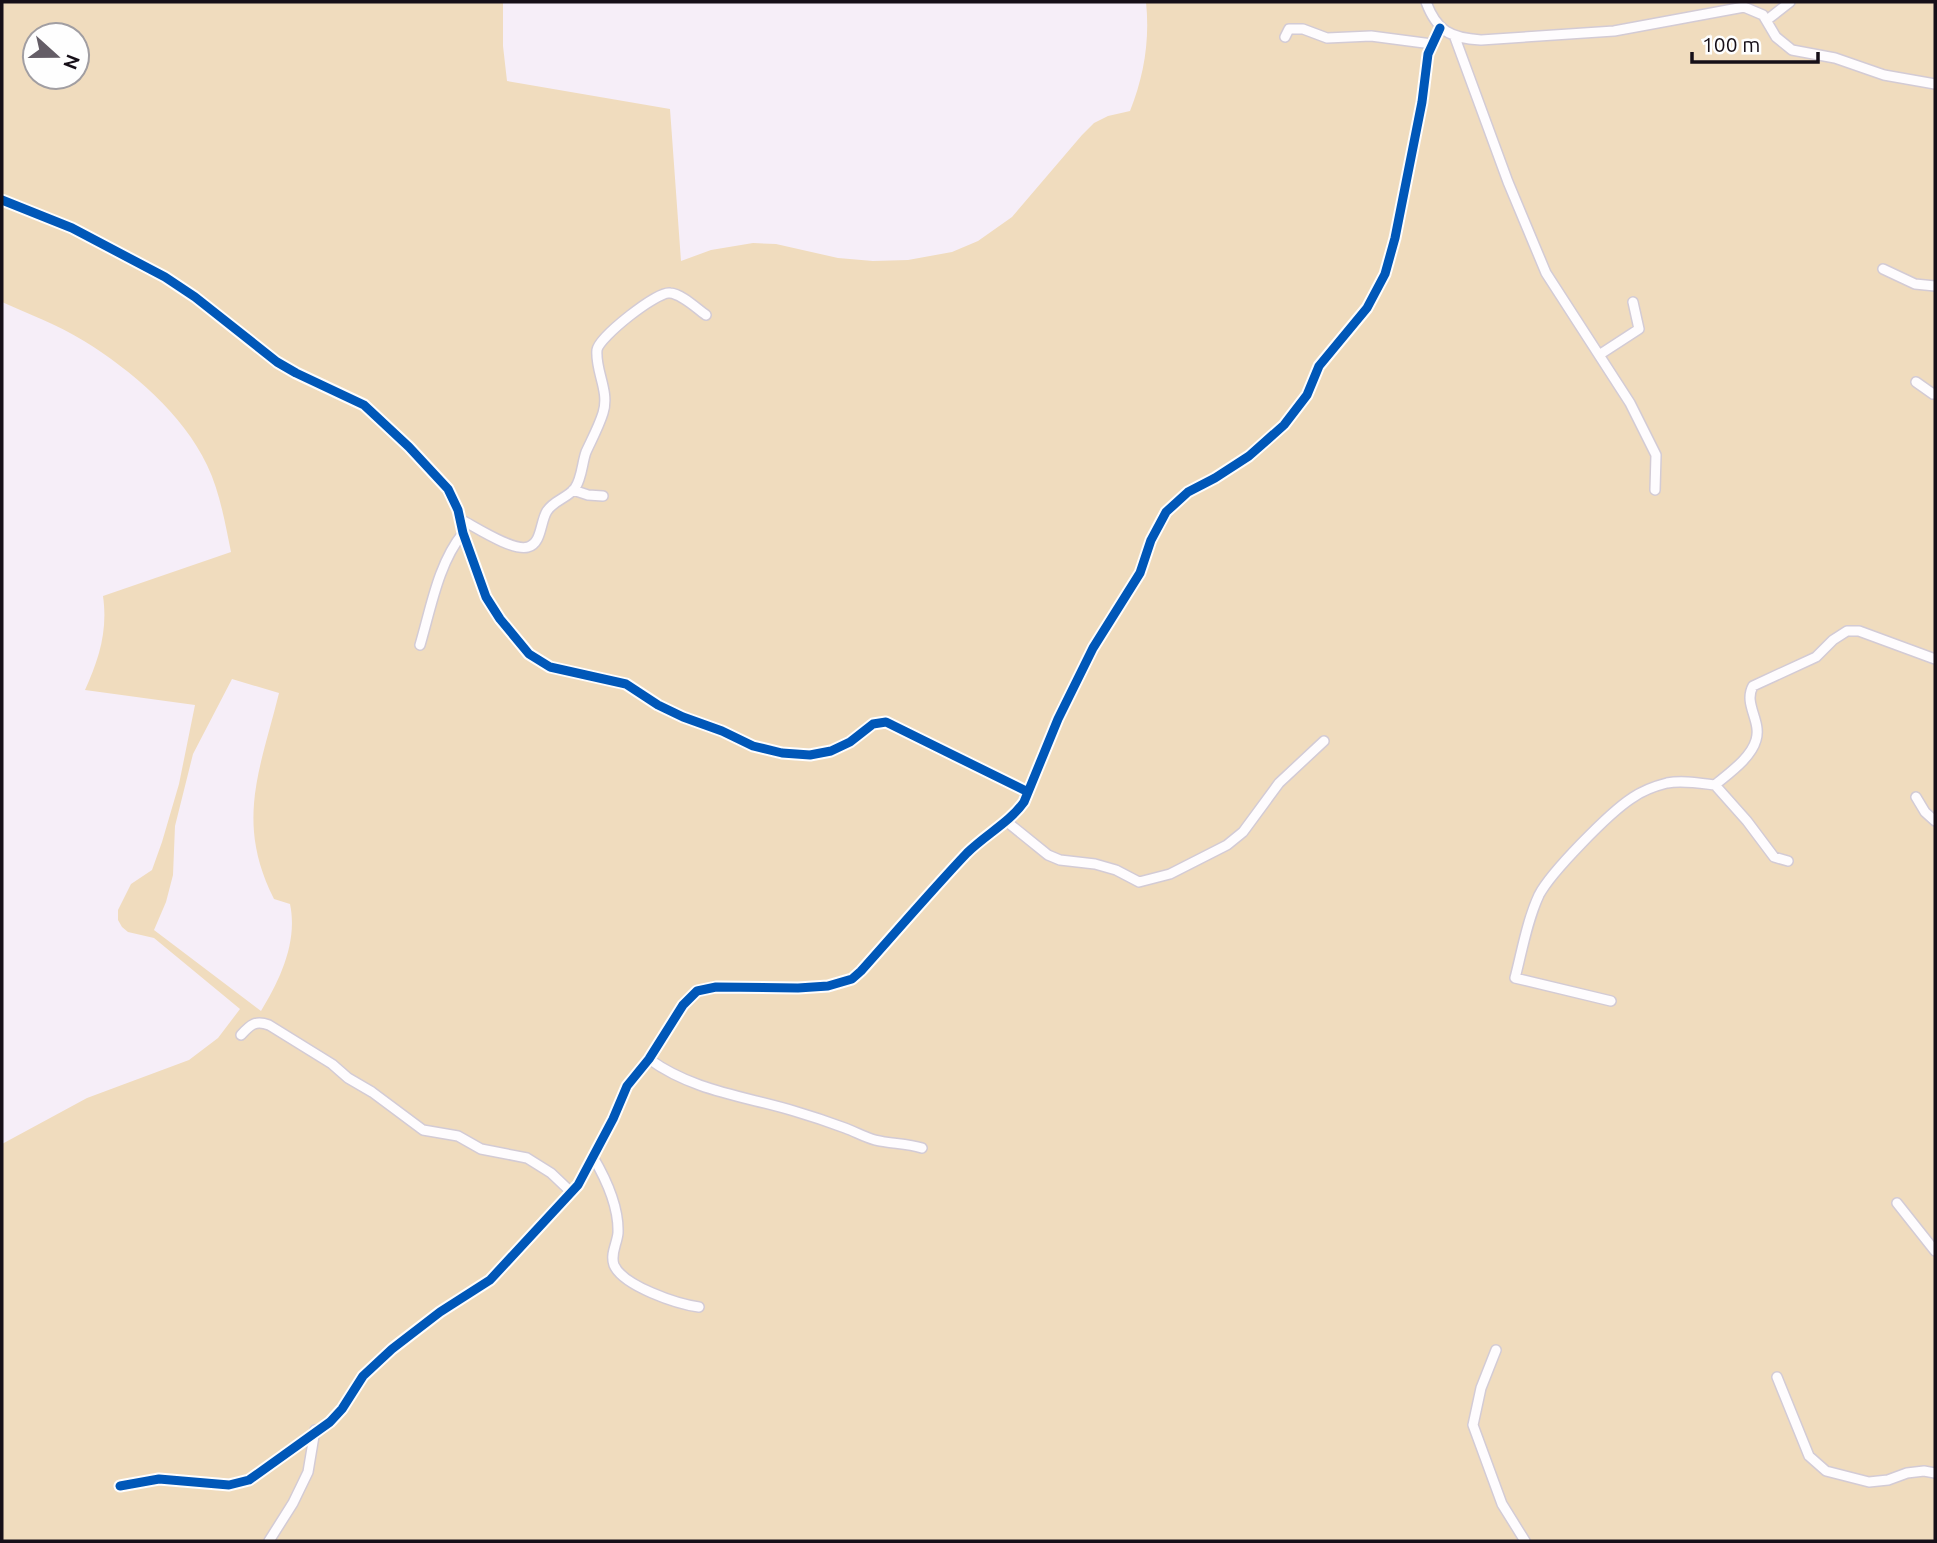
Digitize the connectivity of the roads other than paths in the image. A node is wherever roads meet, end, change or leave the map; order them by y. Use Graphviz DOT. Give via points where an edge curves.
graph roads {
  1 [pos="1426,2"];
  2 [pos="1790,2"];
  3 [pos="1767,20"];
  4 [pos="1440,28"];
  5 [pos="1454,35"];
  6 [pos="1285,37"];
  7 [pos="1432,44"];
  8 [pos="1935,84"];
  9 [pos="2,200"];
  10 [pos="1883,269"];
  11 [pos="1935,286"];
  12 [pos="1633,302"];
  13 [pos="706,314"];
  14 [pos="1599,355"];
  15 [pos="1916,382"];
  16 [pos="1935,393"];
  17 [pos="573,490"];
  18 [pos="1655,490"];
  19 [pos="603,496"];
  20 [pos="460,519"];
  21 [pos="463,533"];
  22 [pos="420,645"];
  23 [pos="1935,659"];
  24 [pos="1324,741"];
  25 [pos="1715,785"];
  26 [pos="1028,792"];
  27 [pos="1916,797"];
  28 [pos="1006,821"];
  29 [pos="1935,821"];
  30 [pos="1788,861"];
  31 [pos="1611,1001"];
  32 [pos="241,1035"];
  33 [pos="649,1059"];
  34 [pos="922,1148"];
  35 [pos="593,1157"];
  36 [pos="571,1192"];
  37 [pos="1897,1203"];
  38 [pos="1935,1251"];
  39 [pos="699,1307"];
  40 [pos="1496,1350"];
  41 [pos="1777,1377"];
  42 [pos="315,1430"];
  43 [pos="1935,1473"];
  44 [pos="120,1486"];
  45 [pos="269,1541"];
  46 [pos="1525,1541"];
  1 -- 4 [label="street"];
  2 -- 3 [label="street"];
  3 -- 5 [label="street" via="1754,10 1739,7 1596,33 1481,40"];
  3 -- 8 [label="street" via="1776,37 1792,50"];
  4 -- 5 [label="street"];
  4 -- 7 [label="street"];
  5 -- 14 [label="street" via="1546,273"];
  6 -- 7 [label="street" via="1289,29 1297,27 1327,38 1371,36"];
  7 -- 26 [label="street" via="1395,238 1385,274 1367,308 1319,366 1307,395 1284,425 1249,456 1188,492 1166,512 1140,573 1087,659"];
  9 -- 20 [label="street" via="72,228 165,277 277,362 364,405 447,489"];
  10 -- 11 [label="street" via="1915,284"];
  12 -- 14 [label="street" via="1639,329"];
  13 -- 17 [label="street" via="677,295 665,293 600,342 597,360 604,411"];
  14 -- 18 [label="street" via="1656,455"];
  15 -- 16 [label="street"];
  17 -- 19 [label="street"];
  17 -- 20 [label="street" via="548,509 538,538 528,547 512,546"];
  20 -- 21 [label="street"];
  21 -- 22 [label="street" via="445,564"];
  21 -- 26 [label="street" via="486,597 500,619 529,654 550,667 626,684 683,717 782,753 831,751 873,724 886,722"];
  23 -- 25 [label="street" via="1859,631 1841,633 1816,657 1753,686 1750,699 1757,739"];
  24 -- 28 [label="street" via="1279,783 1243,832 1227,845 1170,874 1139,882 1116,870 1048,855"];
  25 -- 30 [label="street" via="1774,857"];
  25 -- 31 [label="street" via="1673,782 1635,796 1565,862 1539,896 1515,978"];
  26 -- 28 [label="street"];
  27 -- 29 [label="street"];
  28 -- 33 [label="street" via="968,853 852,979 798,988 697,991 682,1005"];
  32 -- 36 [label="street" via="252,1024 269,1025 423,1130 527,1158"];
  33 -- 34 [label="street" via="711,1090 797,1112 865,1138"];
  33 -- 35 [label="street" via="627,1086"];
  35 -- 36 [label="street"];
  35 -- 39 [label="street" via="617,1221 612,1255 618,1271 640,1287"];
  36 -- 42 [label="street" via="490,1280 392,1349 363,1376 330,1422"];
  37 -- 38 [label="street"];
  40 -- 46 [label="street" via="1480,1388 1474,1432 1502,1504"];
  41 -- 43 [label="street" via="1809,1456 1826,1471 1869,1482 1907,1473"];
  42 -- 44 [label="street" via="250,1480 229,1485 159,1479"];
  42 -- 45 [label="street" via="308,1472"];
}
